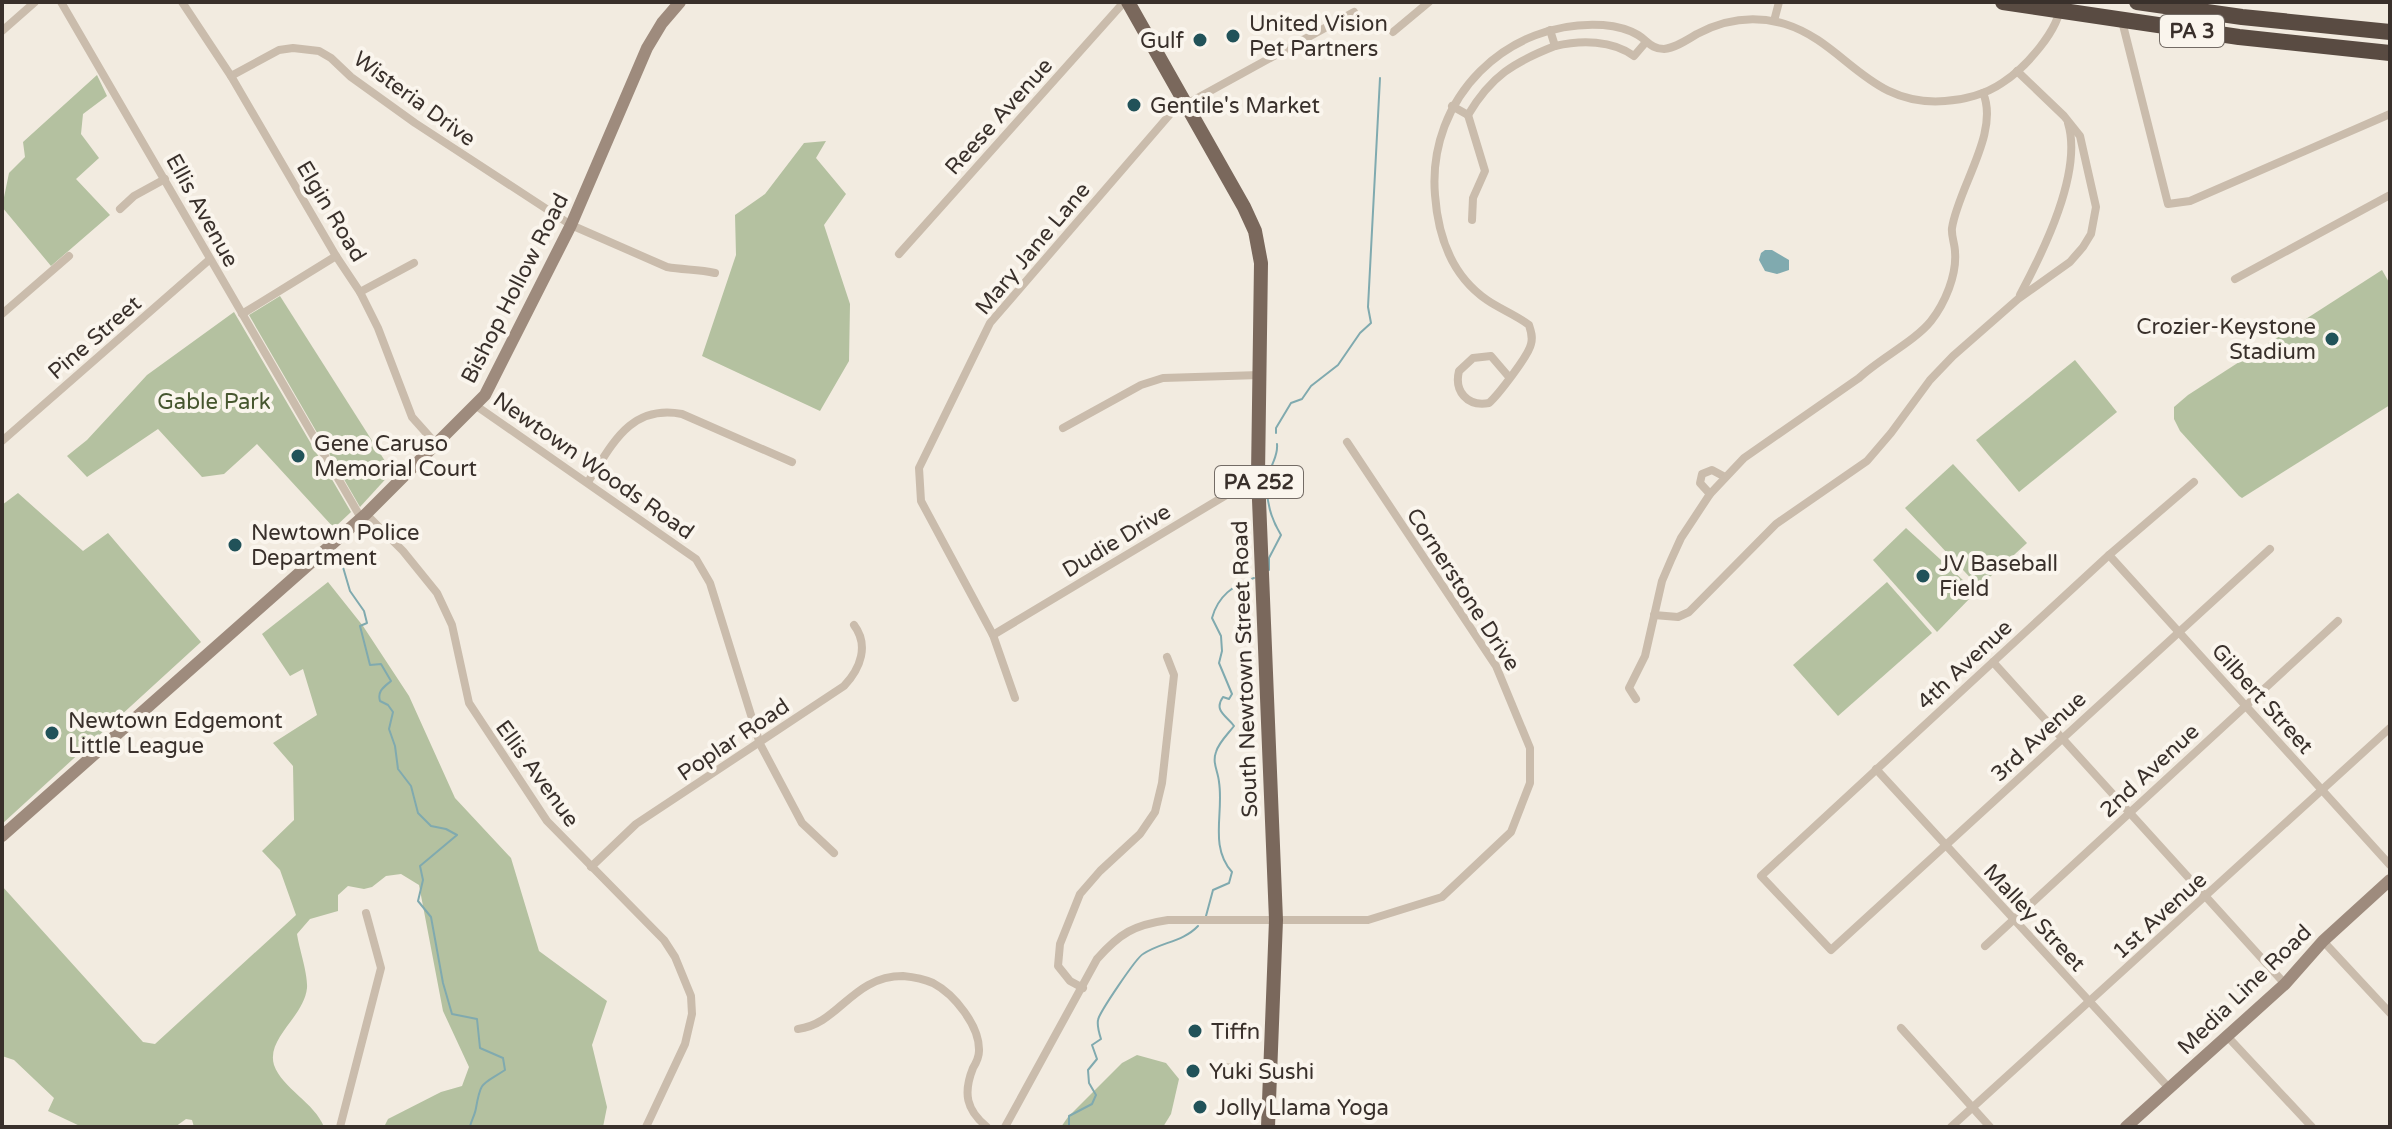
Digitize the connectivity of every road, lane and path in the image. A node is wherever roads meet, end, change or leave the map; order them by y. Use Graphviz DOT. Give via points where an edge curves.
graph roads {
  1 [pos="35,2"];
  2 [pos="61,2"];
  3 [pos="182,2"];
  4 [pos="680,2"];
  5 [pos="1126,2"];
  6 [pos="1429,2"];
  7 [pos="1779,2"];
  8 [pos="2003,2"];
  9 [pos="2137,2"];
  10 [pos="2060,6"];
  11 [pos="1354,12"];
  12 [pos="2121,20"];
  13 [pos="1774,21"];
  14 [pos="1550,30"];
  15 [pos="2,31"];
  16 [pos="1393,32"];
  17 [pos="2390,32"];
  18 [pos="1646,42"];
  19 [pos="1555,46"];
  20 [pos="2390,53"];
  21 [pos="2017,71"];
  22 [pos="231,76"];
  23 [pos="1983,93"];
  24 [pos="1186,104"];
  25 [pos="1452,106"];
  26 [pos="2390,114"];
  27 [pos="1468,115"];
  28 [pos="2067,119"];
  29 [pos="165,179"];
  30 [pos="2390,195"];
  31 [pos="120,209"];
  32 [pos="1472,220"];
  33 [pos="571,225"];
  34 [pos="899,254"];
  35 [pos="69,256"];
  36 [pos="336,256"];
  37 [pos="209,260"];
  38 [pos="414,263"];
  39 [pos="715,273"];
  40 [pos="2235,279"];
  41 [pos="360,292"];
  42 [pos="2018,299"];
  43 [pos="2,314"];
  44 [pos="242,314"];
  45 [pos="1260,375"];
  46 [pos="1509,377"];
  47 [pos="475,405"];
  48 [pos="1063,428"];
  49 [pos="2,441"];
  50 [pos="1347,442"];
  51 [pos="437,445"];
  52 [pos="792,462"];
  53 [pos="1258,475"];
  54 [pos="1725,477"];
  55 [pos="588,482"];
  56 [pos="2194,482"];
  57 [pos="1710,494"];
  58 [pos="363,516"];
  59 [pos="2270,549"];
  60 [pos="2109,555"];
  61 [pos="1654,615"];
  62 [pos="2338,621"];
  63 [pos="854,625"];
  64 [pos="2179,631"];
  65 [pos="993,635"];
  66 [pos="1167,657"];
  67 [pos="1993,662"];
  68 [pos="1015,698"];
  69 [pos="1636,699"];
  70 [pos="2246,704"];
  71 [pos="2390,728"];
  72 [pos="2061,739"];
  73 [pos="760,744"];
  74 [pos="1876,769"];
  75 [pos="2322,790"];
  76 [pos="2130,812"];
  77 [pos="2,836"];
  78 [pos="1945,846"];
  79 [pos="834,853"];
  80 [pos="2390,865"];
  81 [pos="591,867"];
  82 [pos="2390,880"];
  83 [pos="2207,897"];
  84 [pos="366,913"];
  85 [pos="1276,920"];
  86 [pos="2013,920"];
  87 [pos="2323,941"];
  88 [pos="1985,946"];
  89 [pos="1831,950"];
  90 [pos="2285,984"];
  91 [pos="1083,988"];
  92 [pos="2090,1001"];
  93 [pos="2390,1013"];
  94 [pos="1901,1028"];
  95 [pos="798,1029"];
  96 [pos="2226,1035"];
  97 [pos="1217,1067"];
  98 [pos="1243,1068"];
  99 [pos="2169,1088"];
  100 [pos="1972,1108"];
  101 [pos="340,1127"];
  102 [pos="646,1127"];
  103 [pos="987,1127"];
  104 [pos="1005,1127"];
  105 [pos="1268,1127"];
  106 [pos="1951,1127"];
  107 [pos="1990,1127"];
  108 [pos="2126,1127"];
  109 [pos="2312,1127"];
  1 -- 15 [label="street"];
  2 -- 29 [label="street, Ellis Avenue"];
  3 -- 22 [label="street, Elgin Road"];
  4 -- 33 [label="street, Bishop Hollow Road" via="641,61"];
  5 -- 24 [label="main road, South Newtown Street Road / PA 252"];
  5 -- 34 [label="street, Reese Avenue"];
  6 -- 16 [label="street"];
  7 -- 13 [label="street"];
  8 -- 10 [label="highway, PA 3"];
  9 -- 17 [label="highway, PA 3"];
  10 -- 12 [label="highway, PA 3"];
  10 -- 21 [label="street" via="2054,28"];
  11 -- 24 [label="street, Mary Jane Lane"];
  12 -- 20 [label="highway, PA 3"];
  12 -- 26 [label="street" via="2168,204 2190,201"];
  13 -- 18 [label="street" via="1723,23 1667,49"];
  13 -- 23 [label="street" via="1804,33 1897,95 1945,101"];
  14 -- 18 [label="street" via="1572,25 1618,27"];
  14 -- 19 [label="street"];
  14 -- 25 [label="street" via="1495,57"];
  18 -- 19 [label="street" via="1634,56 1621,47 1591,43"];
  19 -- 27 [label="street" via="1508,68"];
  21 -- 23 [label="street"];
  21 -- 28 [label="street"];
  22 -- 33 [label="street, Wisteria Drive" via="279,50 319,51 415,123"];
  22 -- 36 [label="street, Elgin Road"];
  23 -- 54 [label="street" via="1988,103 1982,144 1952,227 1955,271 1932,320"];
  24 -- 45 [label="main road, South Newtown Street Road / PA 252" via="1255,231 1262,276"];
  24 -- 65 [label="street, Mary Jane Lane" via="1172,112 990,323 919,468 921,501"];
  25 -- 27 [label="street"];
  25 -- 46 [label="street" via="1435,167 1441,234 1449,257 1472,288 1529,325 1531,345"];
  27 -- 32 [label="street" via="1485,171 1473,198"];
  28 -- 42 [label="street" via="2071,168 2045,247"];
  28 -- 42 [label="street" via="2080,136 2095,220 2070,262"];
  29 -- 31 [label="street"];
  29 -- 37 [label="street, Ellis Avenue"];
  30 -- 40 [label="street"];
  33 -- 39 [label="street, Wisteria Drive" via="667,267"];
  33 -- 47 [label="street, Bishop Hollow Road" via="485,395"];
  35 -- 43 [label="street"];
  36 -- 41 [label="street, Elgin Road"];
  36 -- 44 [label="street"];
  37 -- 44 [label="street, Ellis Avenue"];
  37 -- 49 [label="street, Pine Street"];
  38 -- 41 [label="street"];
  41 -- 51 [label="street, Elgin Road" via="412,417"];
  42 -- 61 [label="street" via="1930,380 1867,461 1776,524 1689,612 1678,617"];
  44 -- 58 [label="street, Ellis Avenue"];
  45 -- 48 [label="street" via="1163,378"];
  45 -- 53 [label="main road, South Newtown Street Road / PA 252"];
  46 -- 46 [label="street" via="1491,356 1484,356 1464,363 1458,390 1465,398 1489,403"];
  47 -- 51 [label="street, Bishop Hollow Road"];
  47 -- 55 [label="street, Newtown Woods Road"];
  50 -- 85 [label="street, Cornerstone Drive" via="1496,666 1530,748 1530,783 1511,832 1442,897 1368,920"];
  51 -- 58 [label="street, Bishop Hollow Road"];
  52 -- 55 [label="street" via="668,411 630,425"];
  53 -- 65 [label="street, Dudie Drive"];
  53 -- 85 [label="main road, South Newtown Street Road / PA 252"];
  54 -- 57 [label="street"];
  54 -- 57 [label="street" via="1712,470 1702,474 1700,483"];
  55 -- 73 [label="street, Newtown Woods Road" via="690,554 705,571"];
  56 -- 60 [label="street, 4th Avenue"];
  57 -- 61 [label="street" via="1681,538"];
  58 -- 77 [label="street, Bishop Hollow Road"];
  58 -- 81 [label="street, Ellis Avenue" via="403,551 437,593 452,625 463,683 479,722 547,821"];
  59 -- 64 [label="street, 3rd Avenue"];
  60 -- 64 [label="street, Gilbert Street"];
  60 -- 67 [label="street, 4th Avenue"];
  61 -- 69 [label="street" via="1645,656 1629,688"];
  62 -- 70 [label="street, 2nd Avenue"];
  63 -- 73 [label="street, Poplar Road" via="861,634 862,658 856,674"];
  64 -- 70 [label="street, Gilbert Street"];
  64 -- 72 [label="street, 3rd Avenue"];
  65 -- 68 [label="street, Mary Jane Lane"];
  66 -- 91 [label="street" via="1174,675 1155,812 1080,894 1060,944 1058,966"];
  67 -- 72 [label="street"];
  67 -- 74 [label="street, 4th Avenue"];
  70 -- 75 [label="street, Gilbert Street"];
  70 -- 76 [label="street, 2nd Avenue"];
  71 -- 75 [label="street, 1st Avenue"];
  72 -- 76 [label="street"];
  72 -- 78 [label="street, 3rd Avenue"];
  73 -- 79 [label="street, Newtown Woods Road" via="802,823"];
  73 -- 81 [label="street, Poplar Road" via="636,824"];
  74 -- 78 [label="street, Malley Street"];
  74 -- 89 [label="street, 4th Avenue" via="1761,876"];
  75 -- 80 [label="street, Gilbert Street"];
  75 -- 83 [label="street, 1st Avenue"];
  76 -- 83 [label="street"];
  76 -- 86 [label="street, 2nd Avenue"];
  78 -- 86 [label="street, Malley Street"];
  78 -- 89 [label="street, 3rd Avenue"];
  81 -- 102 [label="street, Ellis Avenue" via="664,940 691,996 685,1044"];
  82 -- 87 [label="street, Media Line Road"];
  83 -- 90 [label="street"];
  83 -- 92 [label="street, 1st Avenue"];
  84 -- 101 [label="street" via="381,968"];
  85 -- 91 [label="street, Cornerstone Drive" via="1141,924 1115,939 1097,959"];
  85 -- 105 [label="main road, South Newtown Street Road / PA 252"];
  86 -- 88 [label="street, 2nd Avenue"];
  86 -- 92 [label="street, Malley Street"];
  87 -- 90 [label="street, Media Line Road"];
  87 -- 93 [label="street"];
  90 -- 96 [label="street, Media Line Road"];
  91 -- 104 [label="street, Cornerstone Drive"];
  92 -- 99 [label="street, Malley Street"];
  92 -- 100 [label="street, 1st Avenue"];
  94 -- 100 [label="street"];
  95 -- 103 [label="street" via="813,1027 870,982 892,976 932,982 950,994 979,1042 966,1095 969,1109"];
  96 -- 99 [label="street, Media Line Road"];
  96 -- 109 [label="street"];
  97 -- 98 [label="street"];
  99 -- 108 [label="street, Media Line Road"];
  100 -- 106 [label="street, 1st Avenue"];
  100 -- 107 [label="street"];
}
